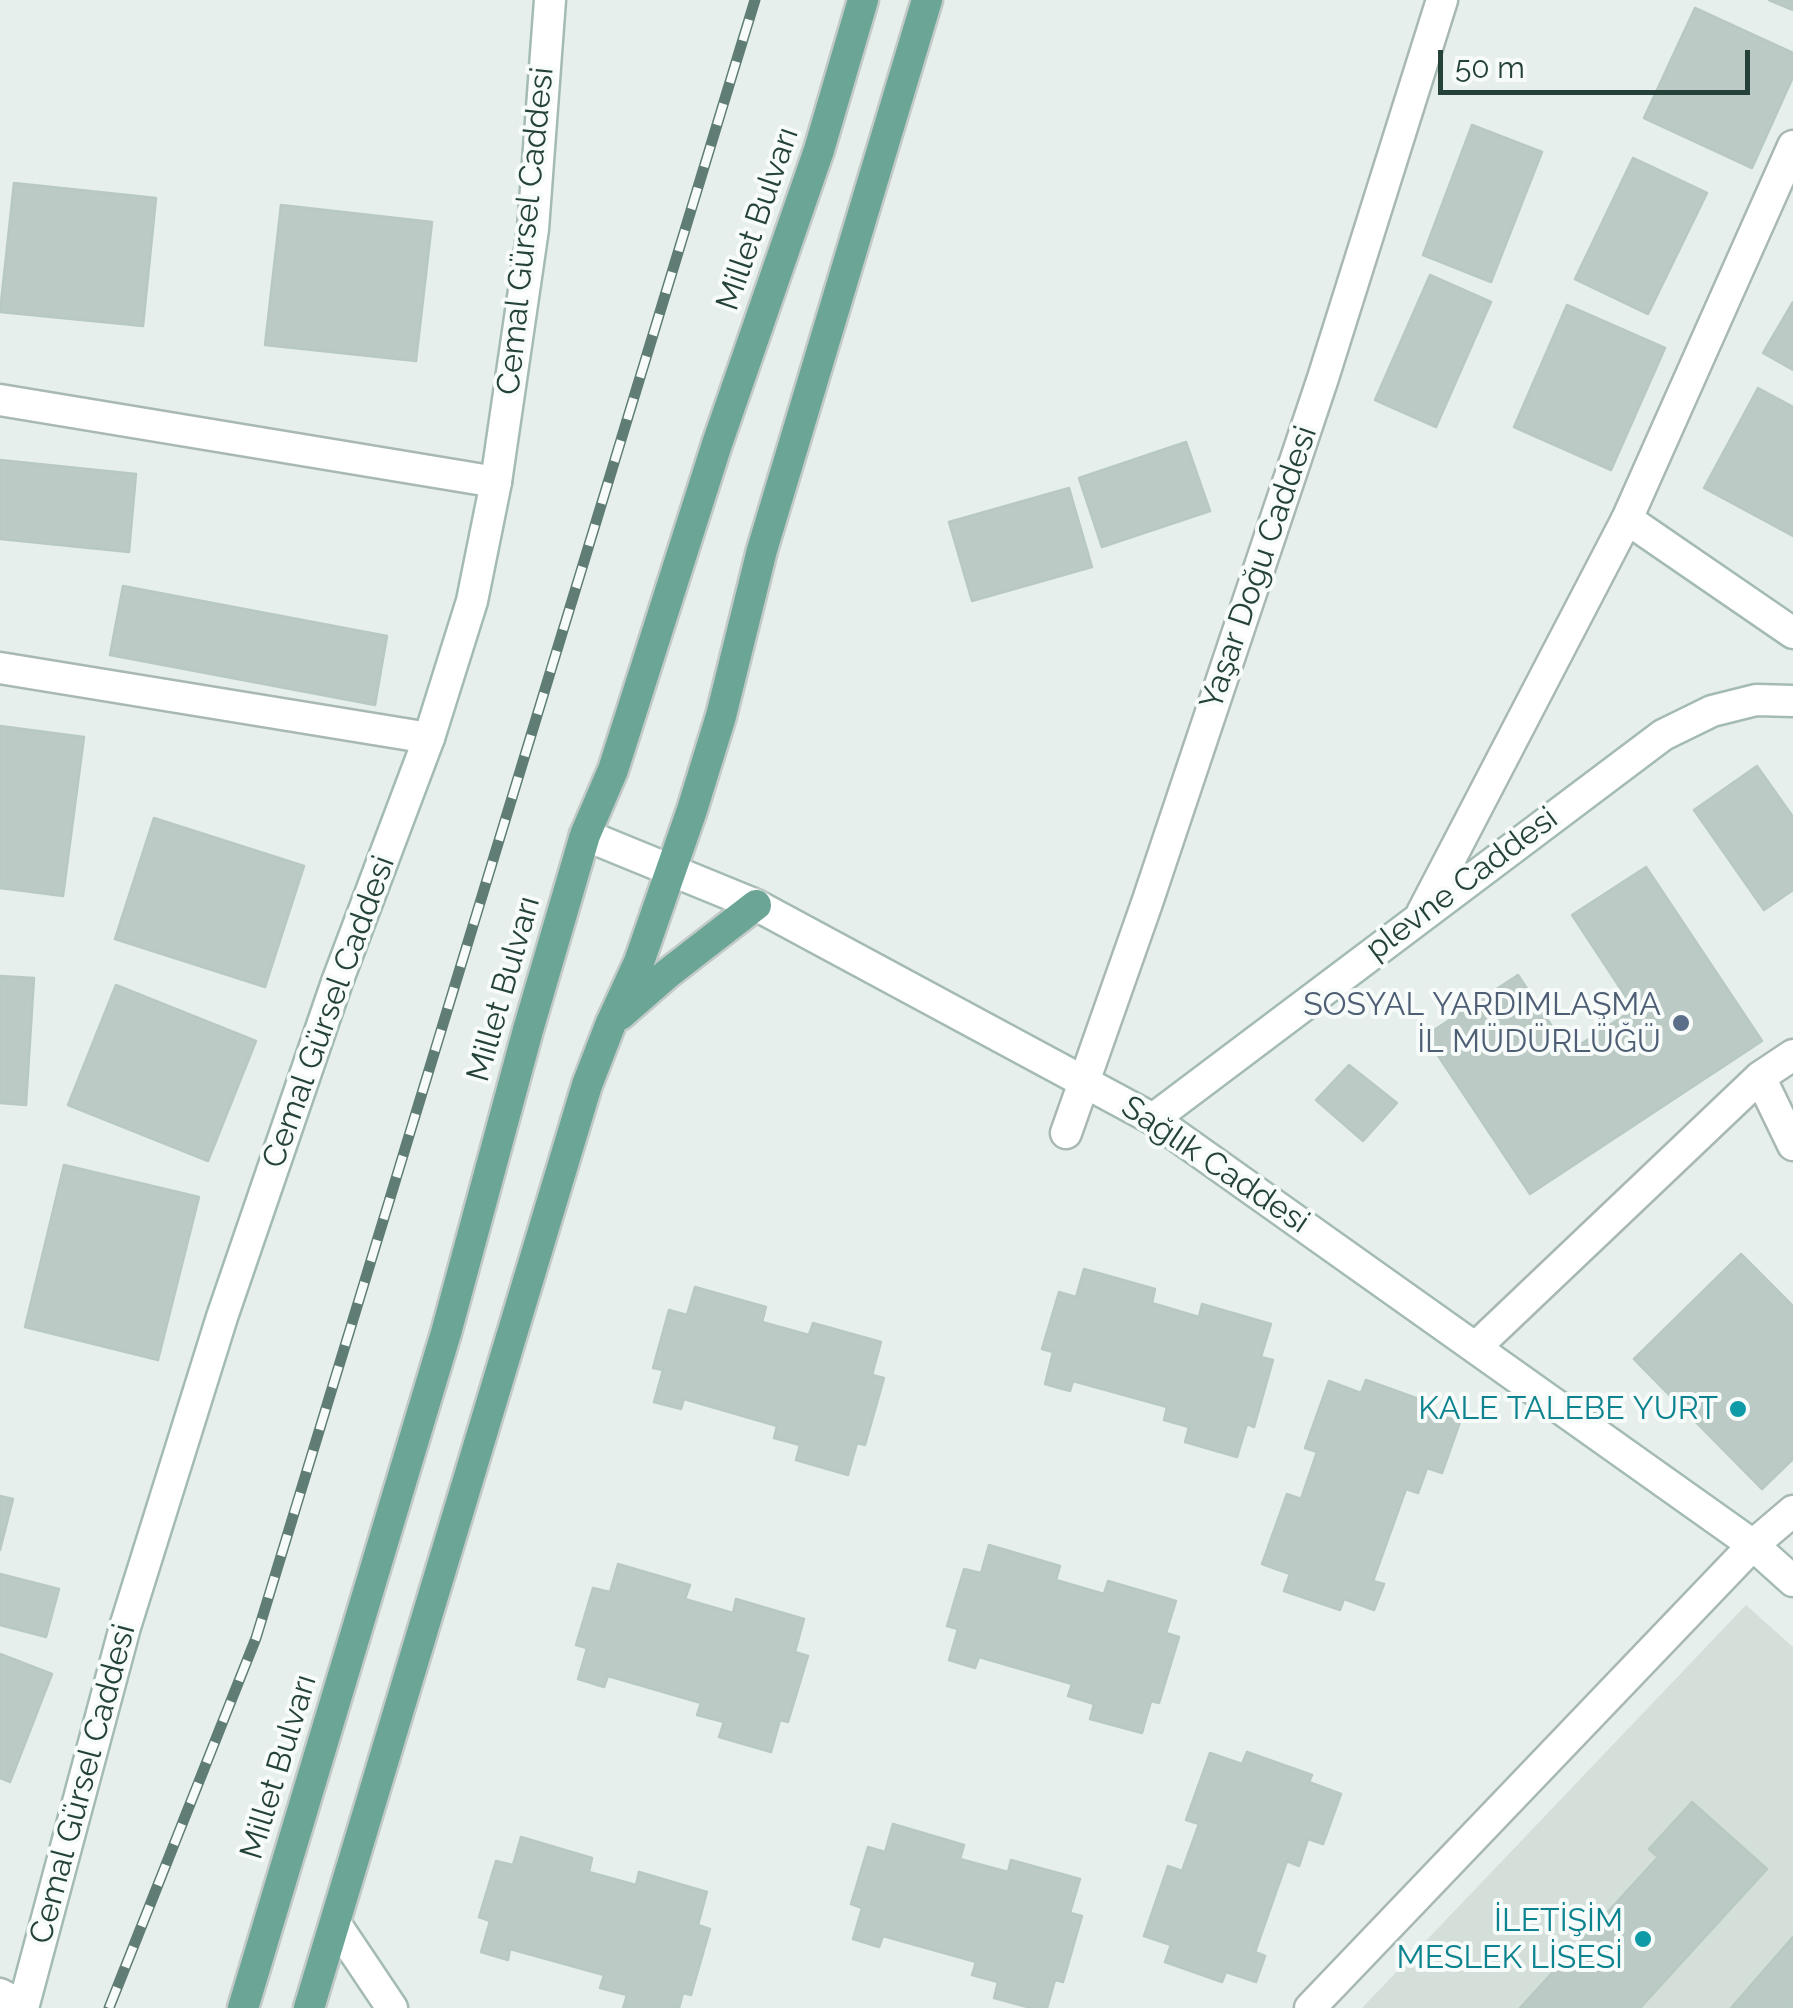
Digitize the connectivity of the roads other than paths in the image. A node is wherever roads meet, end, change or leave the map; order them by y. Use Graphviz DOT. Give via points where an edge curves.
graph roads {
  1 [pos="550,0"];
  2 [pos="863,0"];
  3 [pos="928,0"];
  4 [pos="1442,0"];
  5 [pos="1793,146"];
  6 [pos="1785,184"];
  7 [pos="0,400"];
  8 [pos="496,482"];
  9 [pos="1627,518"];
  10 [pos="1793,633"];
  11 [pos="0,668"];
  12 [pos="1793,700"];
  13 [pos="430,738"];
  14 [pos="585,835"];
  15 [pos="673,870"];
  16 [pos="756,905"];
  17 [pos="1422,913"];
  18 [pos="610,1023"];
  19 [pos="1793,1054"];
  20 [pos="1760,1077"];
  21 [pos="1084,1080"];
  22 [pos="1154,1119"];
  23 [pos="1066,1133"];
  24 [pos="1793,1144"];
  25 [pos="1476,1347"];
  26 [pos="1793,1511"];
  27 [pos="1753,1545"];
  28 [pos="1793,1582"];
  29 [pos="335,1923"];
  30 [pos="15,2003"];
  31 [pos="243,2008"];
  32 [pos="309,2008"];
  33 [pos="392,2008"];
  34 [pos="1310,2008"];
  1 -- 8 [label="street, Cemal Gürsel Caddesi" via="534,229"];
  2 -- 14 [label="main road, Millet Bulvarı" via="613,770"];
  3 -- 15 [label="main road"];
  4 -- 21 [label="street, Yaşar Doğu Caddesi" via="1323,378"];
  5 -- 6 [label="street"];
  6 -- 9 [label="street"];
  7 -- 8 [label="street"];
  8 -- 13 [label="street, Cemal Gürsel Caddesi" via="472,602"];
  9 -- 10 [label="street"];
  9 -- 17 [label="street"];
  11 -- 13 [label="street"];
  12 -- 17 [label="street, plevne Caddesi" via="1712,710 1663,734"];
  13 -- 30 [label="street, Cemal Gürsel Caddesi" via="337,982 222,1317"];
  14 -- 15 [label="street, Sağlık Caddesi"];
  14 -- 31 [label="main road, Millet Bulvarı" via="446,1333"];
  15 -- 16 [label="street, Sağlık Caddesi"];
  15 -- 18 [label="main road"];
  16 -- 18 [label="main road"];
  16 -- 21 [label="street, Sağlık Caddesi"];
  17 -- 22 [label="street, plevne Caddesi"];
  18 -- 29 [label="main road"];
  19 -- 20 [label="street"];
  20 -- 24 [label="street"];
  20 -- 25 [label="street"];
  21 -- 22 [label="street, Sağlık Caddesi"];
  21 -- 23 [label="street, Yaşar Doğu Caddesi"];
  22 -- 25 [label="street, Sağlık Caddesi"];
  25 -- 27 [label="street, Sağlık Caddesi"];
  26 -- 27 [label="street"];
  27 -- 28 [label="street, Sağlık Caddesi"];
  27 -- 34 [label="street"];
  29 -- 32 [label="main road"];
  29 -- 33 [label="street"];
}
